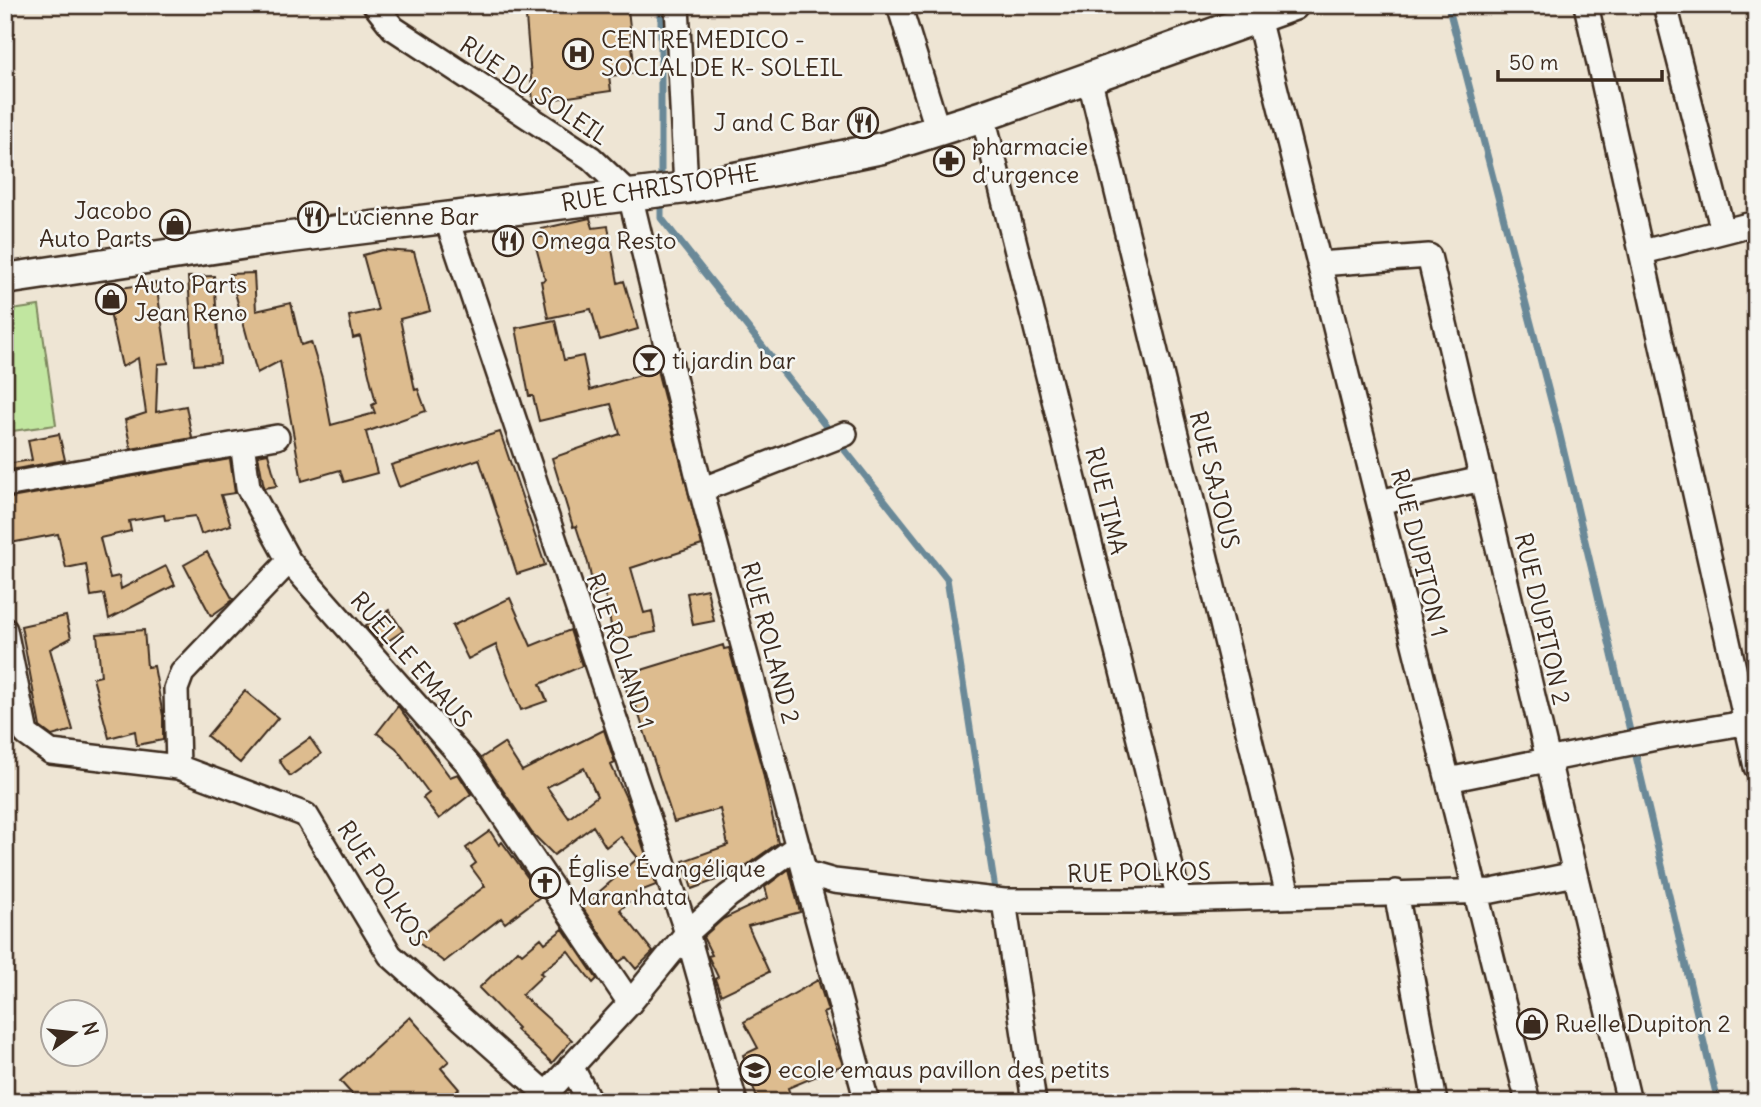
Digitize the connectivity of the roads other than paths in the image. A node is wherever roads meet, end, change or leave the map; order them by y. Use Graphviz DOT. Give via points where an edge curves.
graph roads {
  1 [pos="374,5"];
  2 [pos="677,5"];
  3 [pos="899,5"];
  4 [pos="1293,5"];
  5 [pos="1586,5"];
  6 [pos="1665,5"];
  7 [pos="1258,18"];
  8 [pos="1089,77"];
  9 [pos="983,116"];
  10 [pos="939,131"];
  11 [pos="686,188"];
  12 [pos="631,195"];
  13 [pos="447,220"];
  14 [pos="1756,223"];
  15 [pos="1723,231"];
  16 [pos="1643,252"];
  17 [pos="1320,264"];
  18 [pos="5,279"];
  19 [pos="845,434"];
  20 [pos="277,438"];
  21 [pos="242,443"];
  22 [pos="1482,479"];
  23 [pos="5,485"];
  24 [pos="701,490"];
  25 [pos="1379,502"];
  26 [pos="289,561"];
  27 [pos="5,629"];
  28 [pos="1751,722"];
  29 [pos="1548,759"];
  30 [pos="178,767"];
  31 [pos="1756,768"];
  32 [pos="1448,780"];
  33 [pos="799,846"];
  34 [pos="806,873"];
  35 [pos="1575,874"];
  36 [pos="1475,890"];
  37 [pos="1396,892"];
  38 [pos="1287,895"];
  39 [pos="1179,899"];
  40 [pos="998,900"];
  41 [pos="687,933"];
  42 [pos="630,1003"];
  43 [pos="572,1066"];
  44 [pos="543,1098"];
  45 [pos="590,1102"];
  46 [pos="735,1102"];
  47 [pos="867,1102"];
  48 [pos="1034,1102"];
  49 [pos="1435,1102"];
  50 [pos="1528,1102"];
  51 [pos="1629,1102"];
  1 -- 12 [label="street, RUE DU SOLEIL" via="393,29 591,158"];
  2 -- 11 [label="street"];
  3 -- 10 [label="street"];
  4 -- 7 [label="street, RUE CHRISTOPHE"];
  5 -- 16 [label="street"];
  6 -- 15 [label="street"];
  7 -- 8 [label="street, RUE CHRISTOPHE"];
  7 -- 17 [label="street, RUE DUPITON 1"];
  8 -- 9 [label="street, RUE CHRISTOPHE"];
  8 -- 38 [label="street, RUE SAJOUS"];
  9 -- 10 [label="street, RUE CHRISTOPHE"];
  9 -- 39 [label="street, RUE TIMA"];
  10 -- 11 [label="street, RUE CHRISTOPHE" via="882,148"];
  11 -- 12 [label="street, RUE CHRISTOPHE"];
  12 -- 13 [label="street, RUE CHRISTOPHE"];
  12 -- 24 [label="street, RUE ROLAND 2"];
  13 -- 18 [label="street, RUE CHRISTOPHE" via="267,240"];
  13 -- 41 [label="street, RUE ROLAND 1"];
  14 -- 15 [label="street"];
  15 -- 16 [label="street"];
  16 -- 28 [label="street"];
  17 -- 22 [label="street, RUE DUPITON 2" via="1429,256"];
  17 -- 25 [label="street, RUE DUPITON 1"];
  19 -- 24 [label="street"];
  20 -- 21 [label="street"];
  21 -- 23 [label="street"];
  21 -- 26 [label="street, RUELLE EMAUS" via="248,487"];
  22 -- 25 [label="street"];
  22 -- 29 [label="street, RUE DUPITON 2"];
  24 -- 33 [label="street, RUE ROLAND 2"];
  25 -- 32 [label="street, RUE DUPITON 1"];
  26 -- 30 [label="street" via="182,673 176,689"];
  26 -- 42 [label="street, RUELLE EMAUS" via="469,765"];
  27 -- 30 [label="street, RUE POLKOS" via="26,734 51,752"];
  28 -- 29 [label="street"];
  28 -- 31 [label="street"];
  29 -- 32 [label="street"];
  29 -- 35 [label="street, RUE DUPITON 2"];
  30 -- 44 [label="street, RUE POLKOS" via="306,815 390,955"];
  32 -- 36 [label="street, RUE DUPITON 1"];
  33 -- 34 [label="street, RUE ROLAND 2"];
  33 -- 41 [label="street, RUE POLKOS" via="728,896"];
  34 -- 40 [label="street, RUE POLKOS" via="834,881"];
  34 -- 47 [label="street, RUE ROLAND 2"];
  35 -- 36 [label="street, RUE POLKOS" via="1492,891"];
  35 -- 51 [label="street, RUE DUPITON 2"];
  36 -- 37 [label="street, RUE POLKOS"];
  36 -- 50 [label="street, RUE DUPITON 1"];
  37 -- 38 [label="street, RUE POLKOS"];
  37 -- 49 [label="street"];
  38 -- 39 [label="street, RUE POLKOS"];
  39 -- 40 [label="street, RUE POLKOS"];
  40 -- 48 [label="street"];
  41 -- 42 [label="street, RUE POLKOS"];
  41 -- 46 [label="street, RUE ROLAND 1"];
  42 -- 43 [label="street, RUE POLKOS"];
  43 -- 44 [label="street, RUE POLKOS"];
  43 -- 45 [label="street"];
}
